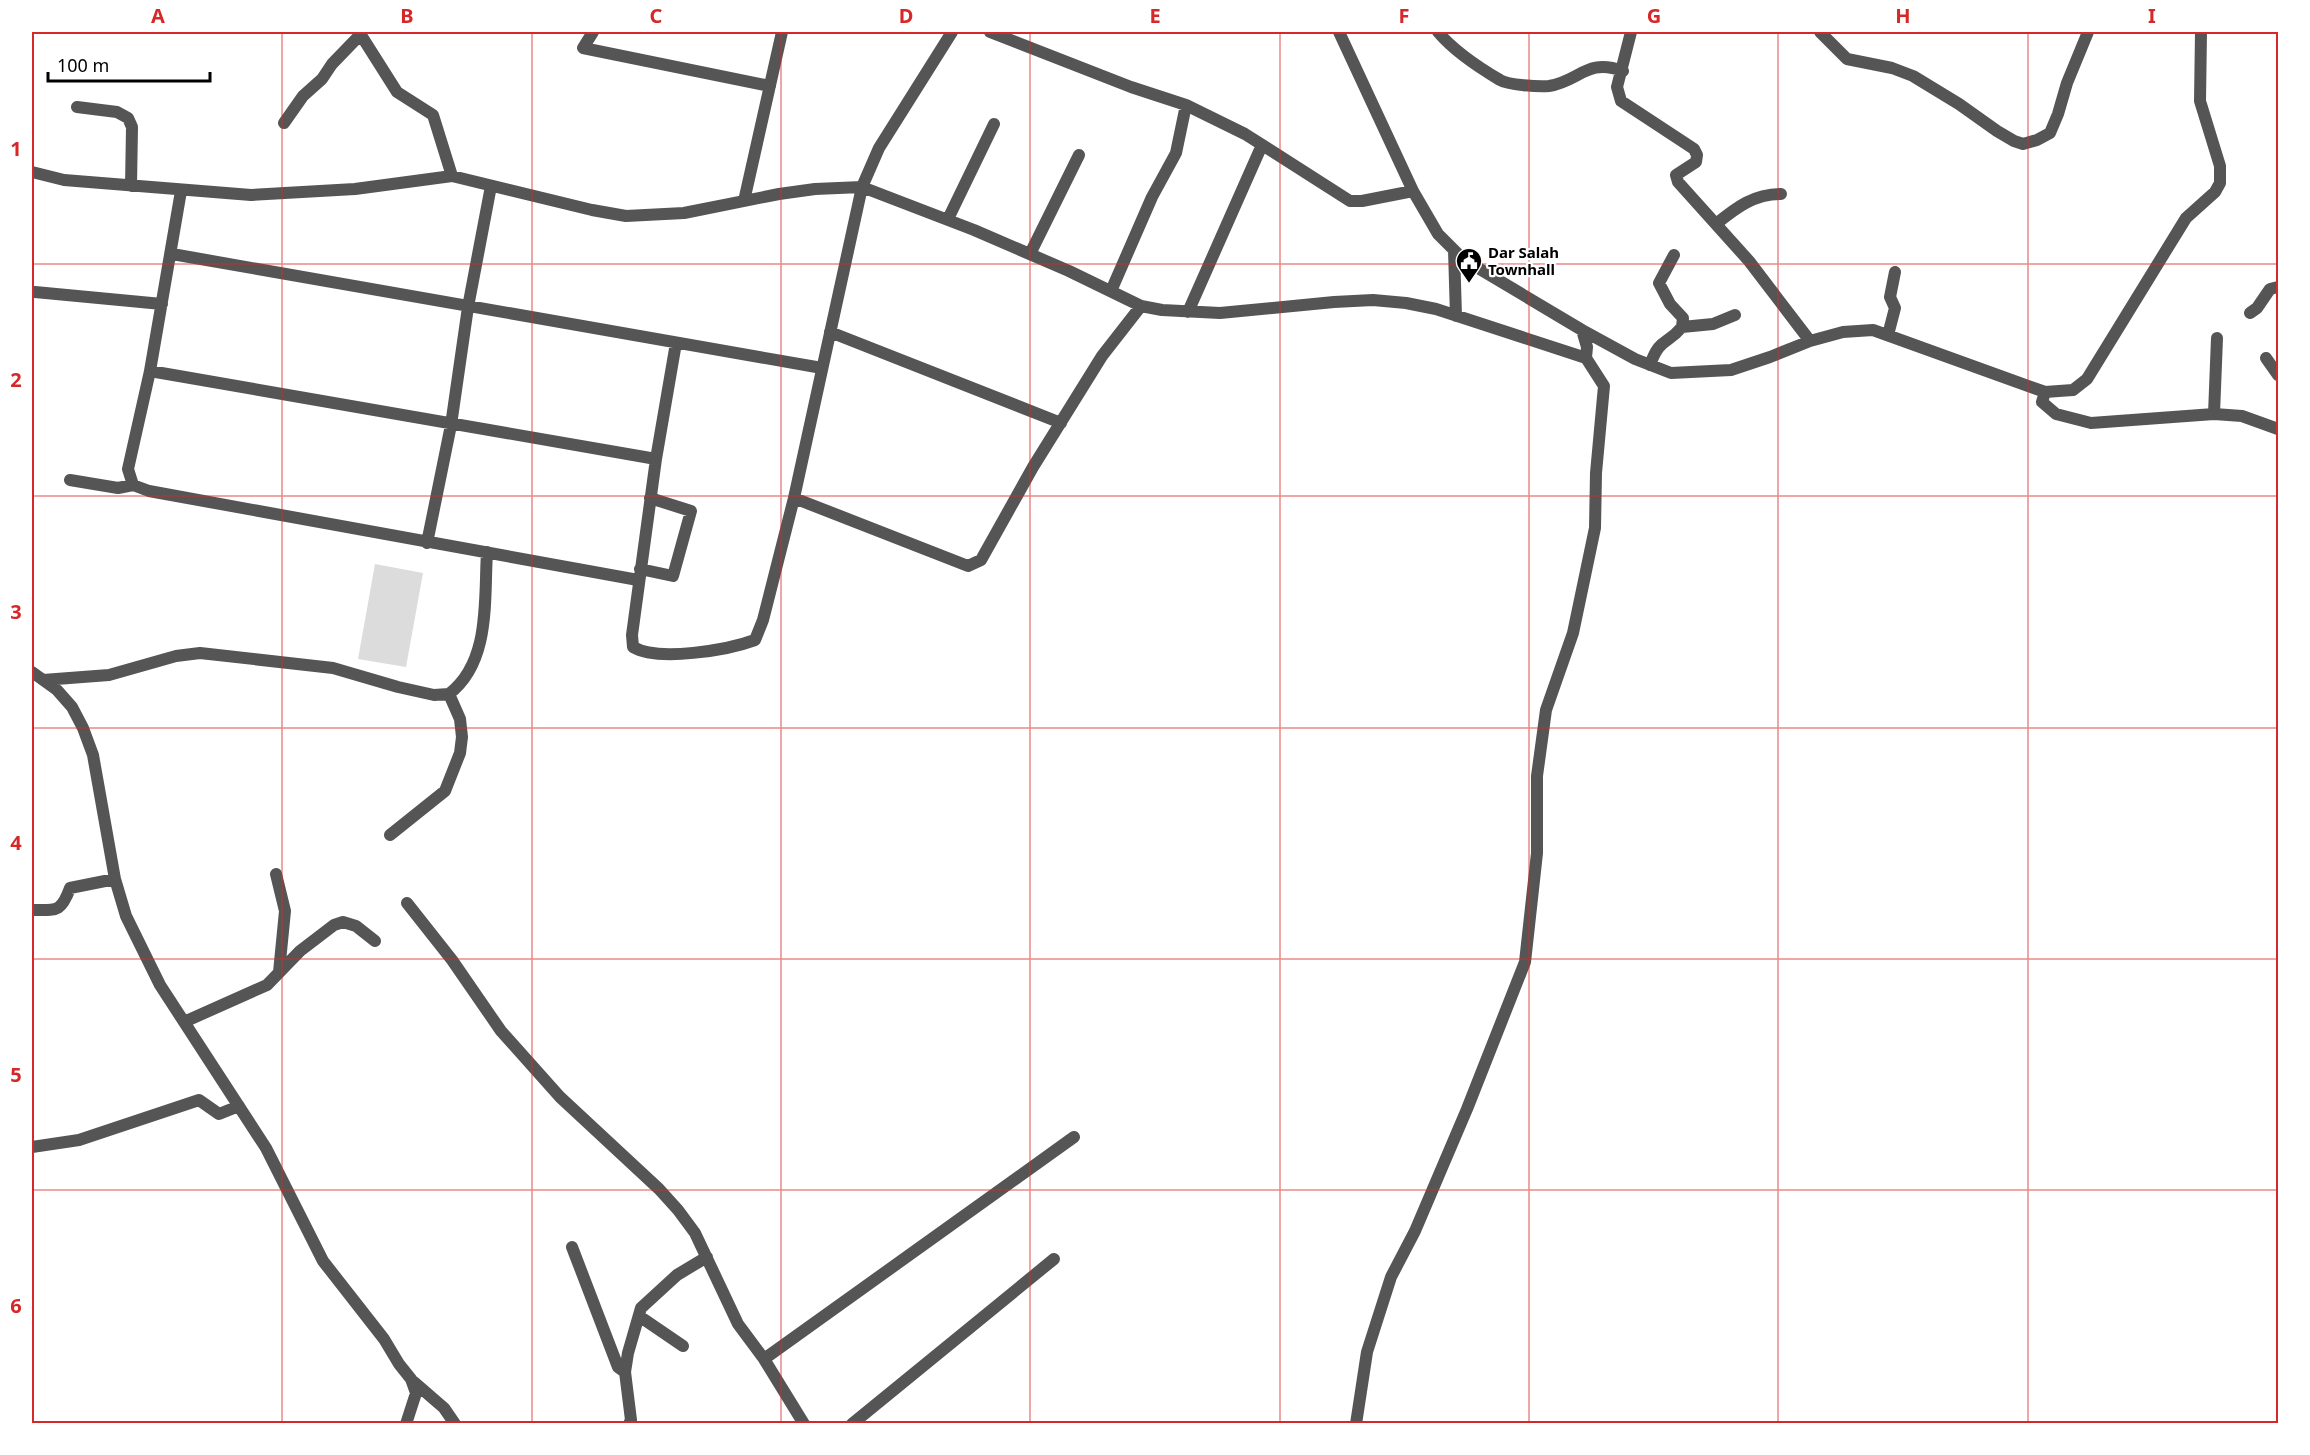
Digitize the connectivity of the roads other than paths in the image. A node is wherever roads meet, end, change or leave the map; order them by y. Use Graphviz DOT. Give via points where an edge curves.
graph roads {
  1 [pos="593,32"];
  2 [pos="782,32"];
  3 [pos="952,32"];
  4 [pos="990,32"];
  5 [pos="1339,32"];
  6 [pos="1438,32"];
  7 [pos="1631,32"];
  8 [pos="1820,32"];
  9 [pos="2088,32"];
  10 [pos="2201,32"];
  11 [pos="360,33"];
  12 [pos="1623,71"];
  13 [pos="770,86"];
  14 [pos="1186,105"];
  15 [pos="77,107"];
  16 [pos="284,123"];
  17 [pos="994,124"];
  18 [pos="1262,145"];
  19 [pos="1079,155"];
  20 [pos="32,172"];
  21 [pos="452,176"];
  22 [pos="131,186"];
  23 [pos="491,186"];
  24 [pos="862,187"];
  25 [pos="182,191"];
  26 [pos="1413,192"];
  27 [pos="1781,194"];
  28 [pos="744,201"];
  29 [pos="948,219"];
  30 [pos="1716,224"];
  31 [pos="1454,250"];
  32 [pos="172,254"];
  33 [pos="1030,254"];
  34 [pos="1674,255"];
  35 [pos="1895,272"];
  36 [pos="2278,287"];
  37 [pos="1111,291"];
  38 [pos="35,292"];
  39 [pos="162,304"];
  40 [pos="1141,306"];
  41 [pos="468,307"];
  42 [pos="1188,312"];
  43 [pos="2250,313"];
  44 [pos="1735,315"];
  45 [pos="1456,316"];
  46 [pos="1682,327"];
  47 [pos="1582,330"];
  48 [pos="830,332"];
  49 [pos="1888,335"];
  50 [pos="2217,338"];
  51 [pos="1810,341"];
  52 [pos="676,343"];
  53 [pos="1586,358"];
  54 [pos="2266,358"];
  55 [pos="1650,365"];
  56 [pos="822,368"];
  57 [pos="150,371"];
  58 [pos="2278,375"];
  59 [pos="2045,392"];
  60 [pos="2214,414"];
  61 [pos="1060,423"];
  62 [pos="451,424"];
  63 [pos="2278,426"];
  64 [pos="656,459"];
  65 [pos="70,480"];
  66 [pos="133,485"];
  67 [pos="650,498"];
  68 [pos="794,498"];
  69 [pos="427,543"];
  70 [pos="487,552"];
  71 [pos="639,574"];
  72 [pos="32,672"];
  73 [pos="43,680"];
  74 [pos="450,694"];
  75 [pos="390,836"];
  76 [pos="276,874"];
  77 [pos="115,879"];
  78 [pos="407,903"];
  79 [pos="32,910"];
  80 [pos="375,941"];
  81 [pos="279,972"];
  82 [pos="184,1022"];
  83 [pos="239,1106"];
  84 [pos="1074,1137"];
  85 [pos="32,1147"];
  86 [pos="572,1247"];
  87 [pos="707,1257"];
  88 [pos="1054,1258"];
  89 [pos="639,1316"];
  90 [pos="683,1347"];
  91 [pos="764,1359"];
  92 [pos="625,1372"];
  93 [pos="411,1378"];
  94 [pos="406,1424"];
  95 [pos="455,1424"];
  96 [pos="629,1424"];
  97 [pos="804,1424"];
  98 [pos="852,1424"];
  99 [pos="1356,1424"];
  1 -- 13 [label="street" via="583,48"];
  2 -- 13 [label="street"];
  3 -- 24 [label="street" via="879,148"];
  4 -- 14 [label="street"];
  5 -- 26 [label="street"];
  6 -- 12 [label="street" via="1450,46 1501,81 1550,86 1585,69 1609,66"];
  7 -- 12 [label="street"];
  8 -- 9 [label="street" via="1847,59 1913,76 2023,144 2050,134"];
  10 -- 59 [label="street" via="2200,101 2220,166 2220,183 2186,218 2087,380 2073,390"];
  11 -- 16 [label="street"];
  11 -- 21 [label="street" via="397,92 433,115"];
  12 -- 30 [label="street" via="1617,87 1621,101 1694,149 1696,162 1676,175 1678,182"];
  13 -- 28 [label="street"];
  14 -- 18 [label="street"];
  14 -- 37 [label="street" via="1176,153"];
  15 -- 22 [label="street" via="117,112 128,118 132,127"];
  17 -- 29 [label="street"];
  18 -- 26 [label="street" via="1350,201"];
  18 -- 42 [label="street"];
  19 -- 33 [label="street"];
  20 -- 22 [label="street" via="64,180"];
  21 -- 23 [label="street"];
  21 -- 25 [label="street" via="355,189 274,194"];
  22 -- 25 [label="street"];
  23 -- 28 [label="street" via="626,216 684,213"];
  23 -- 41 [label="street"];
  24 -- 28 [label="street" via="815,189"];
  24 -- 29 [label="street"];
  24 -- 48 [label="street"];
  25 -- 32 [label="street"];
  26 -- 31 [label="street" via="1438,234"];
  27 -- 30 [label="street" via="1749,200"];
  29 -- 33 [label="street"];
  30 -- 51 [label="street"];
  31 -- 45 [label="street"];
  31 -- 47 [label="street" via="1510,289"];
  32 -- 39 [label="street"];
  32 -- 41 [label="street"];
  33 -- 37 [label="street"];
  34 -- 46 [label="street" via="1659,282 1670,304 1683,318"];
  35 -- 49 [label="street" via="1890,297 1895,308"];
  36 -- 43 [label="street" via="2270,289"];
  37 -- 40 [label="street"];
  38 -- 39 [label="street"];
  39 -- 57 [label="street"];
  40 -- 42 [label="street"];
  40 -- 61 [label="street" via="1102,356"];
  41 -- 52 [label="street"];
  41 -- 62 [label="street"];
  42 -- 45 [label="street" via="1373,300 1406,303"];
  44 -- 46 [label="street" via="1713,324"];
  45 -- 53 [label="street"];
  46 -- 55 [label="street" via="1656,348"];
  47 -- 53 [label="street"];
  47 -- 55 [label="street"];
  48 -- 56 [label="street"];
  48 -- 61 [label="street"];
  49 -- 51 [label="street" via="1873,330 1853,331"];
  49 -- 59 [label="street"];
  50 -- 60 [label="street"];
  51 -- 55 [label="street" via="1731,370 1671,373"];
  52 -- 56 [label="street"];
  52 -- 64 [label="street"];
  53 -- 99 [label="street" via="1604,386 1595,528 1573,633 1546,710 1537,776 1537,853 1525,962 1467,1109 1391,1277 1367,1352"];
  54 -- 58 [label="street"];
  56 -- 68 [label="street"];
  57 -- 62 [label="street"];
  57 -- 66 [label="street" via="128,469"];
  59 -- 60 [label="street" via="2042,402 2056,414 2091,423"];
  60 -- 63 [label="street" via="2242,416"];
  61 -- 68 [label="street" via="981,560 968,566"];
  62 -- 64 [label="street"];
  62 -- 69 [label="street"];
  64 -- 67 [label="street"];
  65 -- 66 [label="street" via="118,488"];
  66 -- 69 [label="street"];
  67 -- 71 [label="street"];
  67 -- 71 [label="street" via="691,511 673,576"];
  68 -- 71 [label="street" via="755,640 735,648 699,653 642,653 633,647 632,635"];
  69 -- 70 [label="street"];
  70 -- 71 [label="street"];
  70 -- 74 [label="street" via="480,642 474,664"];
  72 -- 73 [label="street"];
  73 -- 74 [label="street" via="109,675 200,653 333,668 398,687 434,695"];
  73 -- 77 [label="street" via="72,707 93,755"];
  74 -- 75 [label="street" via="462,737 445,791"];
  76 -- 81 [label="street" via="285,911"];
  77 -- 79 [label="street" via="70,888 65,903 57,910"];
  77 -- 82 [label="street" via="126,916 160,985"];
  78 -- 87 [label="street" via="501,1030 560,1097 666,1196 695,1233"];
  80 -- 81 [label="street" via="356,926 343,922 322,934"];
  81 -- 82 [label="street" via="267,985"];
  82 -- 83 [label="street"];
  83 -- 85 [label="street" via="219,1114 199,1100 79,1140"];
  83 -- 93 [label="street" via="266,1148 323,1261"];
  84 -- 91 [label="street"];
  86 -- 92 [label="street" via="618,1367"];
  87 -- 89 [label="street" via="677,1275 641,1308"];
  87 -- 91 [label="street" via="738,1324"];
  88 -- 98 [label="street"];
  89 -- 90 [label="street"];
  89 -- 92 [label="street"];
  91 -- 97 [label="street"];
  92 -- 96 [label="street"];
  93 -- 94 [label="street" via="416,1393"];
  93 -- 95 [label="street" via="444,1408"];
}
